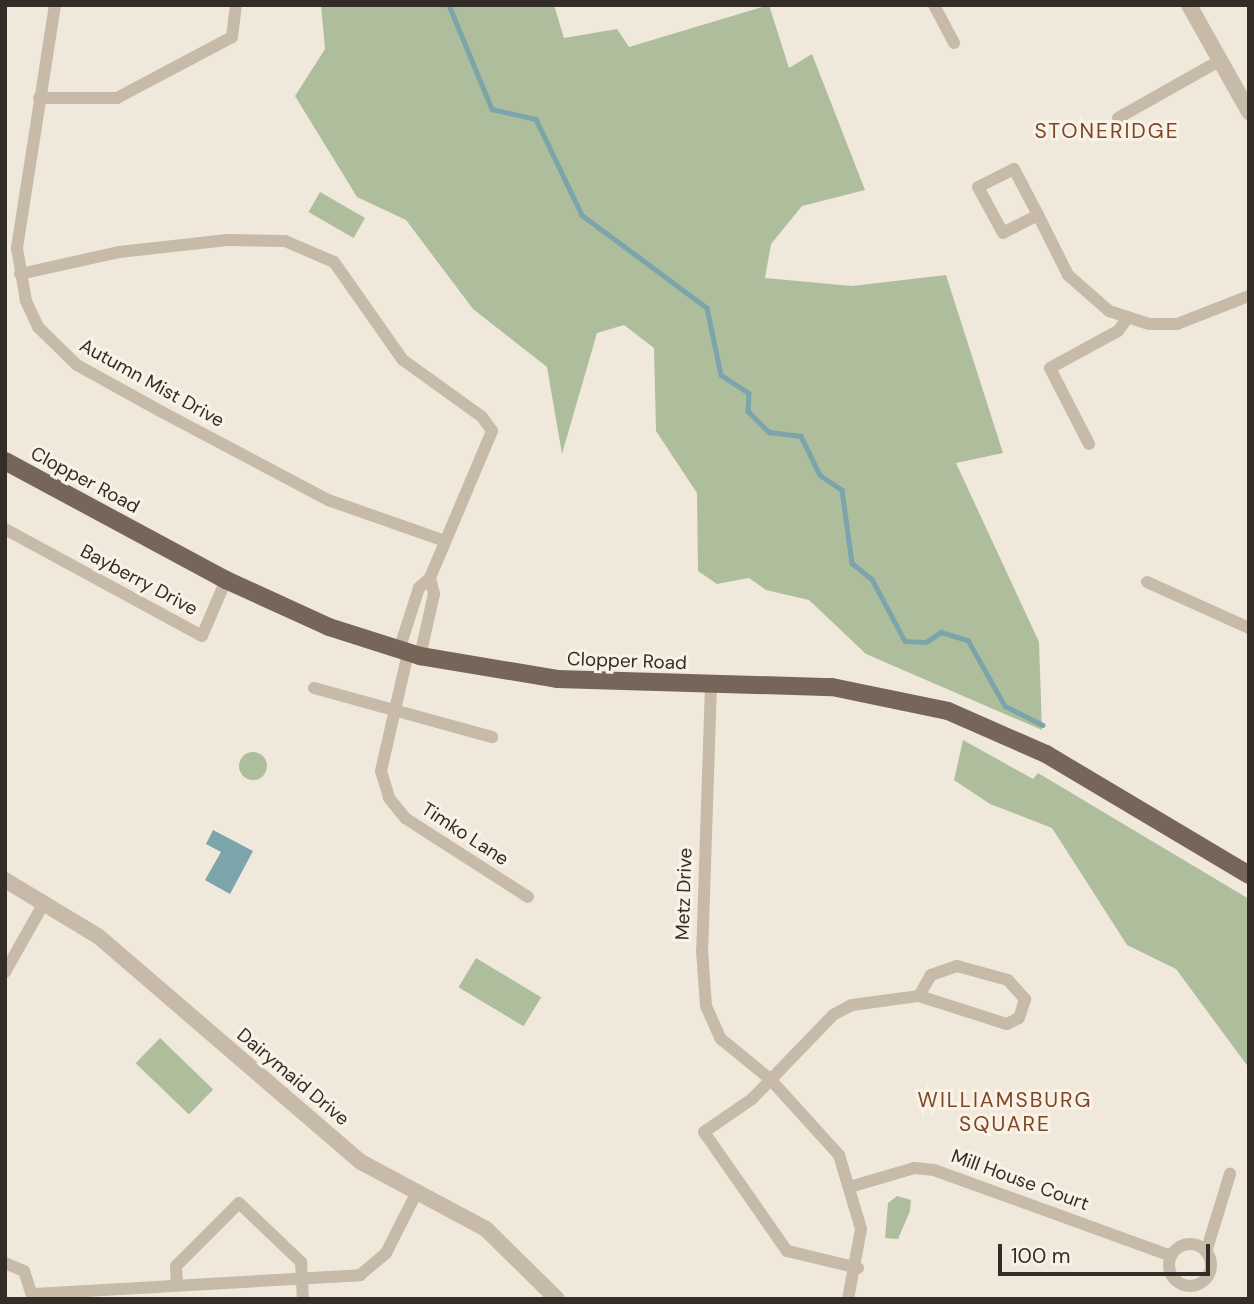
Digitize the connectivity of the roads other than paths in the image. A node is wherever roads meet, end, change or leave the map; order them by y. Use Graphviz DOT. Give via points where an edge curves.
graph roads {
  1 [pos="55,5"];
  2 [pos="236,5"];
  3 [pos="934,5"];
  4 [pos="1189,5"];
  5 [pos="954,43"];
  6 [pos="1219,61"];
  7 [pos="39,98"];
  8 [pos="1249,112"];
  9 [pos="1118,118"];
  10 [pos="1038,215"];
  11 [pos="20,274"];
  12 [pos="1249,296"];
  13 [pos="1128,317"];
  14 [pos="1089,444"];
  15 [pos="5,461"];
  16 [pos="5,529"];
  17 [pos="442,540"];
  18 [pos="430,578"];
  19 [pos="226,580"];
  20 [pos="1147,582"];
  21 [pos="1249,628"];
  22 [pos="409,653"];
  23 [pos="711,685"];
  24 [pos="314,688"];
  25 [pos="393,714"];
  26 [pos="492,737"];
  27 [pos="1249,875"];
  28 [pos="5,880"];
  29 [pos="528,897"];
  30 [pos="45,901"];
  31 [pos="5,972"];
  32 [pos="919,996"];
  33 [pos="770,1079"];
  34 [pos="1230,1174"];
  35 [pos="853,1186"];
  36 [pos="417,1192"];
  37 [pos="1206,1252"];
  38 [pos="1171,1256"];
  39 [pos="5,1263"];
  40 [pos="858,1268"];
  41 [pos="302,1282"];
  42 [pos="177,1285"];
  43 [pos="1189,1293"];
  44 [pos="33,1296"];
  45 [pos="303,1299"];
  46 [pos="557,1299"];
  47 [pos="848,1299"];
  1 -- 7 [label="street, Autumn Mist Drive"];
  2 -- 7 [label="street" via="232,37 117,98"];
  3 -- 5 [label="street"];
  4 -- 6 [label="street"];
  6 -- 8 [label="street"];
  6 -- 9 [label="street"];
  7 -- 11 [label="street, Autumn Mist Drive" via="17,248"];
  10 -- 10 [label="street" via="1003,233 978,187 1014,169"];
  10 -- 13 [label="street" via="1081,290"];
  11 -- 17 [label="street, Autumn Mist Drive" via="38,327 77,365 328,500"];
  11 -- 17 [label="street" via="119,252 227,240 285,241 327,257 350,281 403,360 489,424 489,442"];
  12 -- 13 [label="street" via="1177,324"];
  13 -- 14 [label="street" via="1118,331 1050,368"];
  15 -- 19 [label="main road, Clopper Road"];
  16 -- 19 [label="street, Bayberry Drive" via="202,636"];
  17 -- 18 [label="street"];
  18 -- 22 [label="street" via="434,594"];
  18 -- 22 [label="street" via="419,588"];
  19 -- 22 [label="main road, Clopper Road"];
  20 -- 21 [label="street"];
  22 -- 23 [label="main road, Clopper Road" via="557,679"];
  22 -- 25 [label="street, Timko Lane"];
  23 -- 27 [label="main road, Clopper Road" via="832,687 948,711 1046,754"];
  23 -- 33 [label="street, Metz Drive" via="702,950 706,1006 721,1039"];
  24 -- 25 [label="street"];
  25 -- 26 [label="street"];
  25 -- 29 [label="street, Timko Lane" via="381,771 389,798 405,818"];
  28 -- 30 [label="street, Dairymaid Drive"];
  30 -- 31 [label="street"];
  30 -- 36 [label="street, Dairymaid Drive" via="98,936 362,1162"];
  32 -- 32 [label="street" via="998,1024 1019,1018 1025,999 1008,979 957,966 931,975"];
  32 -- 33 [label="street" via="852,1004"];
  33 -- 35 [label="street, Metz Drive" via="825,1135"];
  33 -- 40 [label="street" via="704,1132 787,1251"];
  34 -- 37 [label="street"];
  35 -- 38 [label="street, Mill House Court" via="914,1168 934,1170"];
  35 -- 40 [label="street, Metz Drive" via="861,1229"];
  36 -- 41 [label="street" via="374,1267"];
  36 -- 46 [label="street, Dairymaid Drive" via="486,1229"];
  37 -- 38 [label="street" via="1183,1245"];
  37 -- 43 [label="street" via="1209,1275"];
  38 -- 43 [label="street" via="1170,1272"];
  39 -- 44 [label="street" via="24,1271"];
  40 -- 47 [label="street, Metz Drive"];
  41 -- 42 [label="street"];
  41 -- 42 [label="street" via="301,1262 239,1203 176,1266"];
  41 -- 45 [label="street"];
  42 -- 44 [label="street"];
}
